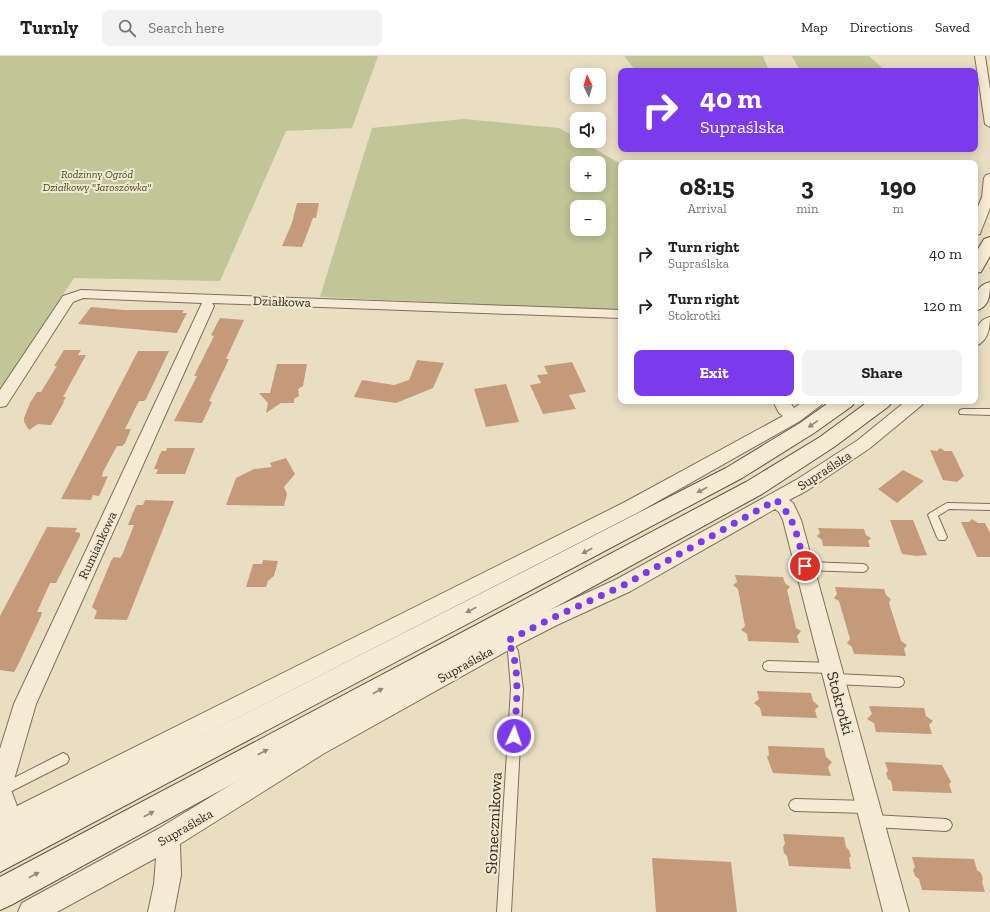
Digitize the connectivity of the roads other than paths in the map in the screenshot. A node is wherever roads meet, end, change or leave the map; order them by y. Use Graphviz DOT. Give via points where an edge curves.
graph roads {
  1 [pos="980,56"];
  2 [pos="990,124"];
  3 [pos="990,178"];
  4 [pos="978,223"];
  5 [pos="990,242"];
  6 [pos="978,263"];
  7 [pos="990,287"];
  8 [pos="978,302"];
  9 [pos="208,306"];
  10 [pos="618,314"];
  11 [pos="990,321"];
  12 [pos="978,337"];
  13 [pos="0,402"];
  14 [pos="782,404"];
  15 [pos="812,404"];
  16 [pos="841,404"];
  17 [pos="878,404"];
  18 [pos="912,404"];
  19 [pos="963,412"];
  20 [pos="990,412"];
  21 [pos="794,417"];
  22 [pos="776,500"];
  23 [pos="990,507"];
  24 [pos="942,537"];
  25 [pos="805,566"];
  26 [pos="863,568"];
  27 [pos="507,641"];
  28 [pos="768,666"];
  29 [pos="833,673"];
  30 [pos="899,682"];
  31 [pos="64,759"];
  32 [pos="0,790"];
  33 [pos="795,805"];
  34 [pos="870,814"];
  35 [pos="5,825"];
  36 [pos="946,825"];
  37 [pos="167,838"];
  38 [pos="0,856"];
  39 [pos="0,894"];
  40 [pos="31,912"];
  41 [pos="161,912"];
  42 [pos="504,912"];
  43 [pos="896,912"];
  1 -- 2 [label="street"];
  3 -- 4 [label="street" via="988,197"];
  5 -- 6 [label="main road"];
  7 -- 8 [label="main road"];
  9 -- 32 [label="street, Rumiankowa" via="25,704"];
  10 -- 13 [label="street, Działkowa" via="81,294 68,299"];
  11 -- 12 [label="street"];
  14 -- 21 [label="street"];
  15 -- 21 [label="street"];
  16 -- 38 [label="main road, one-way" via="734,473"];
  39 -- 17 [label="main road, one-way" via="747,491 826,442"];
  18 -- 22 [label="street, Supraślska" via="864,444"];
  19 -- 20 [label="lane"];
  21 -- 35 [label="street" via="632,507"];
  22 -- 25 [label="street, Stokrotki" via="786,508 792,520"];
  22 -- 27 [label="street, Supraślska" via="624,585"];
  23 -- 24 [label="lane" via="947,506 933,515"];
  25 -- 26 [label="lane"];
  25 -- 29 [label="street, Stokrotki"];
  27 -- 37 [label="street, Supraślska" via="315,746"];
  27 -- 42 [label="lane, Słonecznikowa" via="514,651 517,689"];
  28 -- 29 [label="lane"];
  29 -- 30 [label="lane"];
  29 -- 34 [label="street, Stokrotki"];
  31 -- 32 [label="lane"];
  32 -- 35 [label="street"];
  33 -- 34 [label="lane"];
  34 -- 36 [label="lane"];
  34 -- 43 [label="street, Stokrotki"];
  37 -- 40 [label="street, Supraślska"];
  37 -- 41 [label="street" via="167,887"];
}
